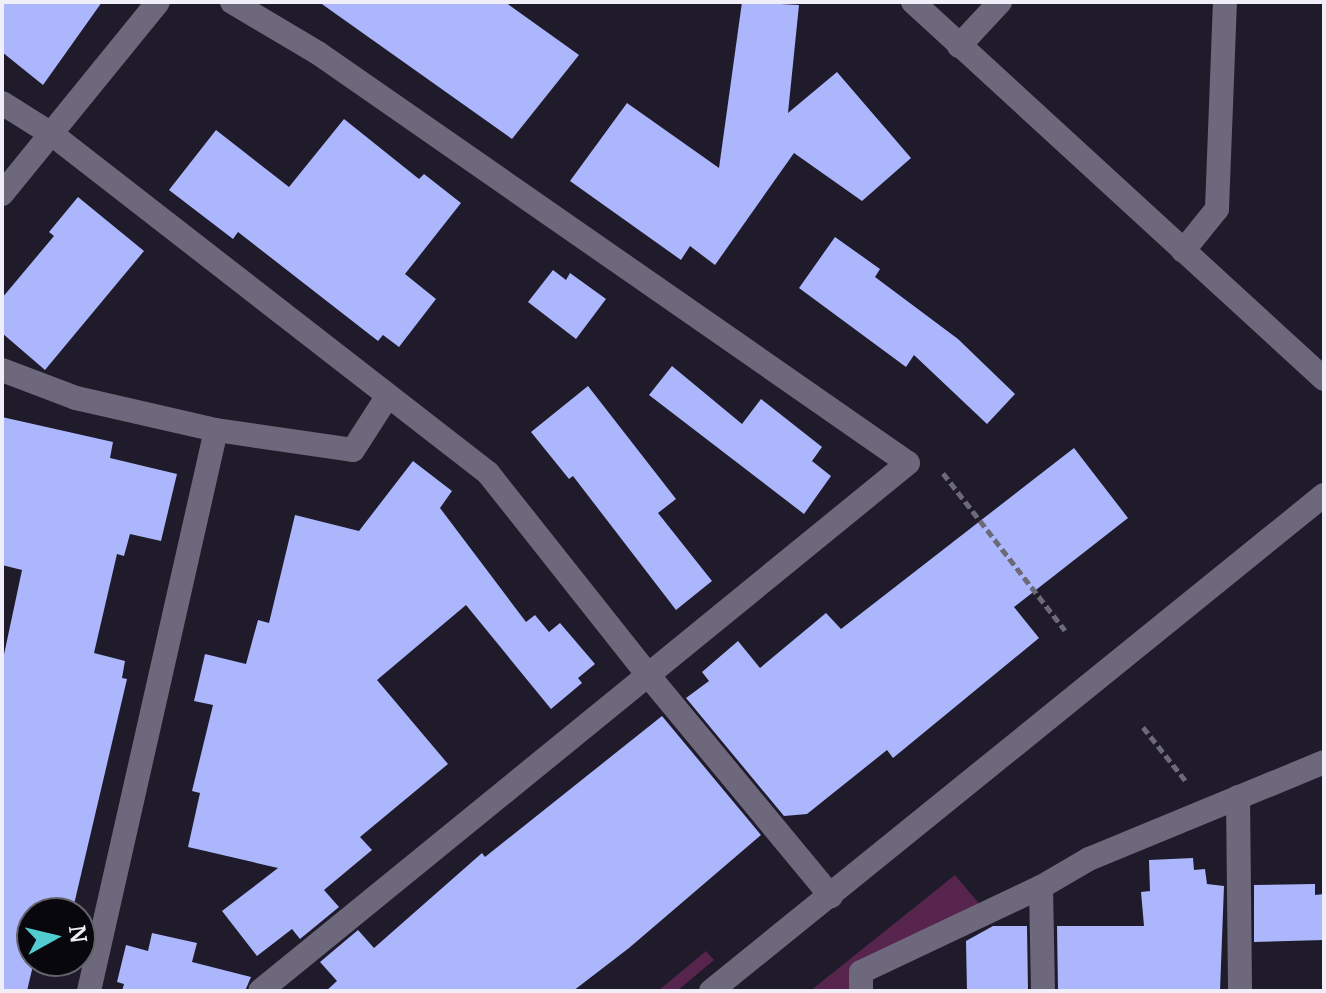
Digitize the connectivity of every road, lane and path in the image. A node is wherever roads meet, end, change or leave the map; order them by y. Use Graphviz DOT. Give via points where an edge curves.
graph roads {
  1 [pos="158,2"];
  2 [pos="232,2"];
  3 [pos="913,2"];
  4 [pos="1000,2"];
  5 [pos="1225,2"];
  6 [pos="959,46"];
  7 [pos="2,103"];
  8 [pos="53,135"];
  9 [pos="2,194"];
  10 [pos="1183,251"];
  11 [pos="2,370"];
  12 [pos="1324,379"];
  13 [pos="387,397"];
  14 [pos="216,430"];
  15 [pos="908,463"];
  16 [pos="1324,495"];
  17 [pos="1065,630"];
  18 [pos="648,675"];
  19 [pos="1143,727"];
  20 [pos="1324,762"];
  21 [pos="1238,797"];
  22 [pos="1208,809"];
  23 [pos="1041,887"];
  24 [pos="831,896"];
  25 [pos="89,991"];
  26 [pos="260,991"];
  27 [pos="711,991"];
  28 [pos="861,991"];
  29 [pos="1043,991"];
  30 [pos="1240,991"];
  1 -- 8 [label="street"];
  2 -- 15 [label="street" via="318,53"];
  3 -- 6 [label="street"];
  4 -- 6 [label="street"];
  5 -- 10 [label="street" via="1217,209"];
  6 -- 10 [label="street"];
  7 -- 8 [label="street"];
  8 -- 9 [label="street"];
  8 -- 13 [label="street"];
  10 -- 12 [label="street"];
  11 -- 14 [label="street" via="76,398"];
  13 -- 14 [label="street" via="353,450"];
  13 -- 18 [label="street" via="488,473"];
  14 -- 25 [label="street"];
  15 -- 17 [label="path" via="941,470"];
  15 -- 18 [label="street"];
  16 -- 24 [label="street"];
  18 -- 24 [label="street"];
  18 -- 26 [label="street"];
  19 -- 22 [label="path"];
  20 -- 21 [label="street"];
  21 -- 22 [label="street"];
  21 -- 30 [label="street"];
  22 -- 23 [label="street" via="1089,859"];
  23 -- 28 [label="street" via="861,972"];
  23 -- 29 [label="street"];
  24 -- 27 [label="street"];
}
